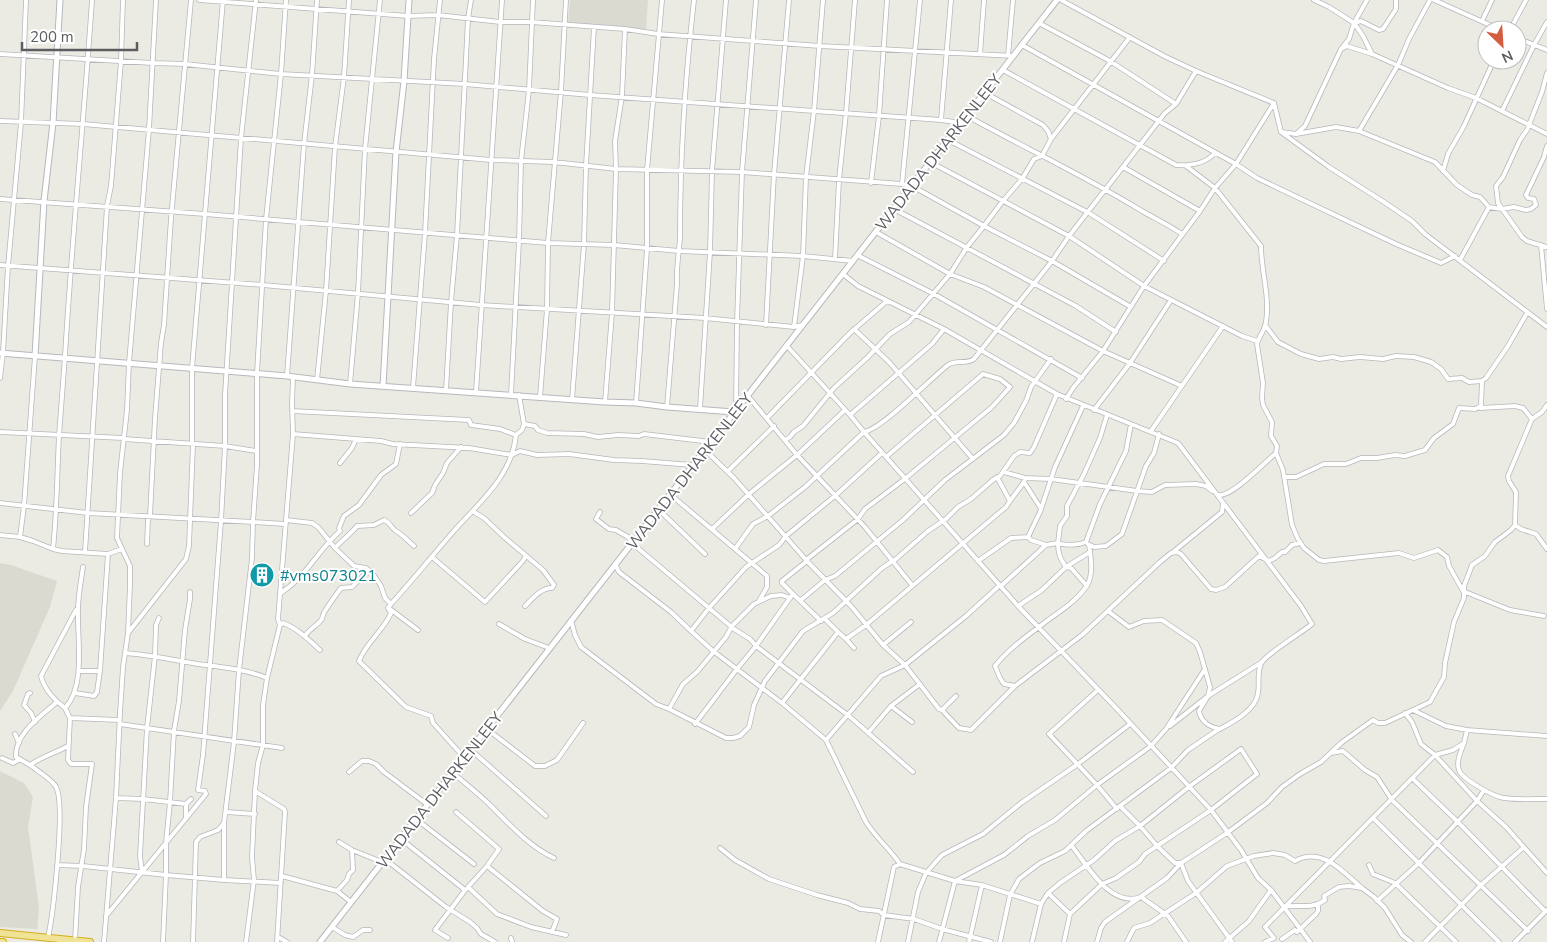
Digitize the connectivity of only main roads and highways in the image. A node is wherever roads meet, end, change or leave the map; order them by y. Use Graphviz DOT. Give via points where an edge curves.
graph roads {
  1 [pos="0,933"];
  2 [pos="90,942"];
  1 -- 2 [label="highway"];
}
